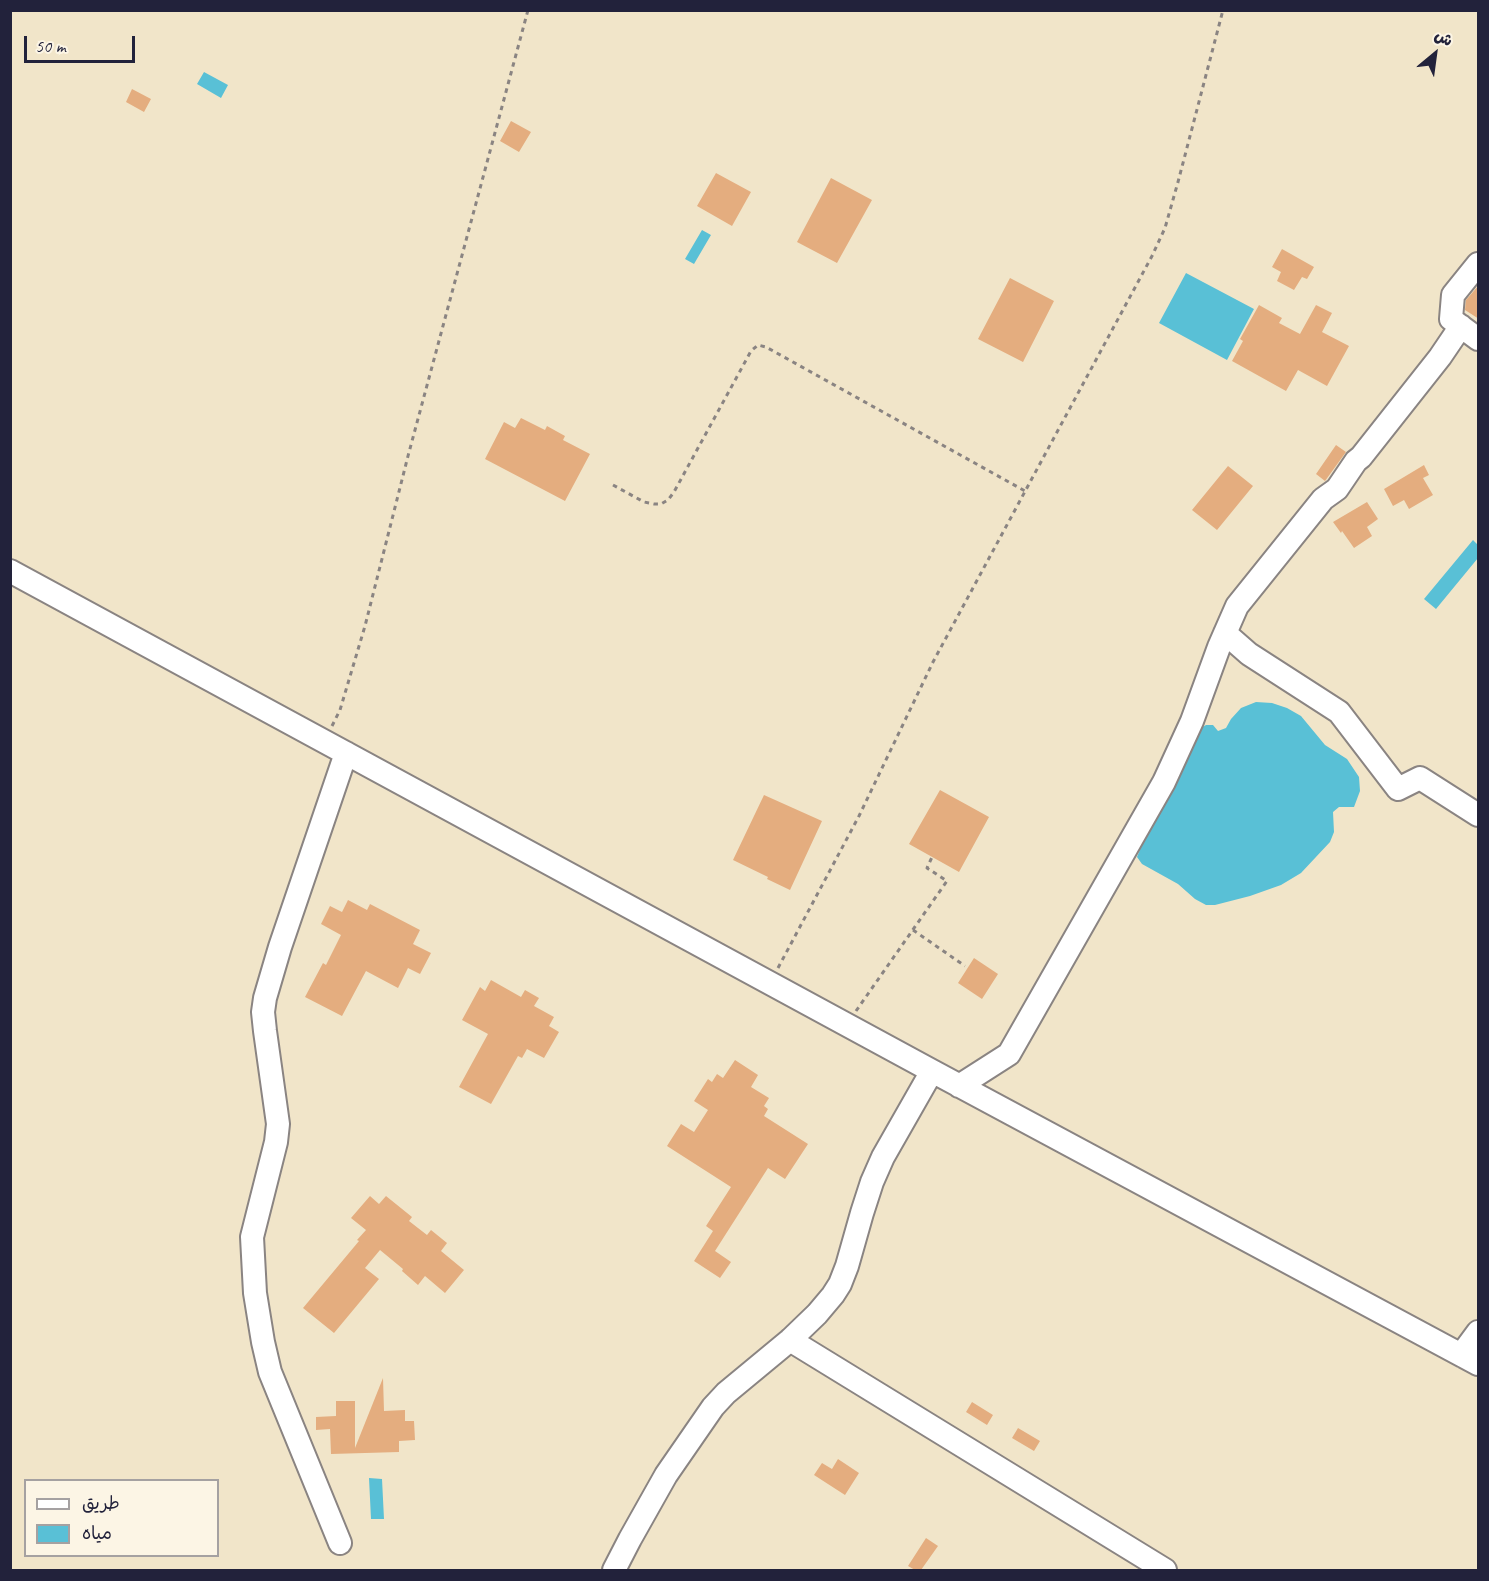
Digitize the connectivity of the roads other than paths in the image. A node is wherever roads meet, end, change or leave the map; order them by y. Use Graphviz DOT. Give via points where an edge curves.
graph roads {
  1 [pos="1479,264"];
  2 [pos="1470,332"];
  3 [pos="10,572"];
  4 [pos="1225,633"];
  5 [pos="346,753"];
  6 [pos="1479,815"];
  7 [pos="932,1071"];
  8 [pos="959,1086"];
  9 [pos="1479,1332"];
  10 [pos="790,1340"];
  11 [pos="1470,1359"];
  12 [pos="340,1543"];
  13 [pos="614,1570"];
  14 [pos="1165,1570"];
  1 -- 2 [label="street" via="1453,295 1451,319"];
  2 -- 4 [label="street" via="1440,357 1337,489 1323,499 1237,606"];
  3 -- 5 [label="street"];
  4 -- 6 [label="street" via="1249,654 1339,712 1398,789 1420,778"];
  4 -- 8 [label="street" via="1164,782 1009,1054"];
  5 -- 7 [label="street"];
  5 -- 12 [label="street" via="265,998 263,1012 278,1124 252,1237 255,1293 270,1372"];
  7 -- 8 [label="street"];
  7 -- 10 [label="street" via="883,1156 840,1284"];
  8 -- 11 [label="street"];
  9 -- 11 [label="street"];
  10 -- 13 [label="street" via="713,1407 666,1475"];
  10 -- 14 [label="street"];
}
